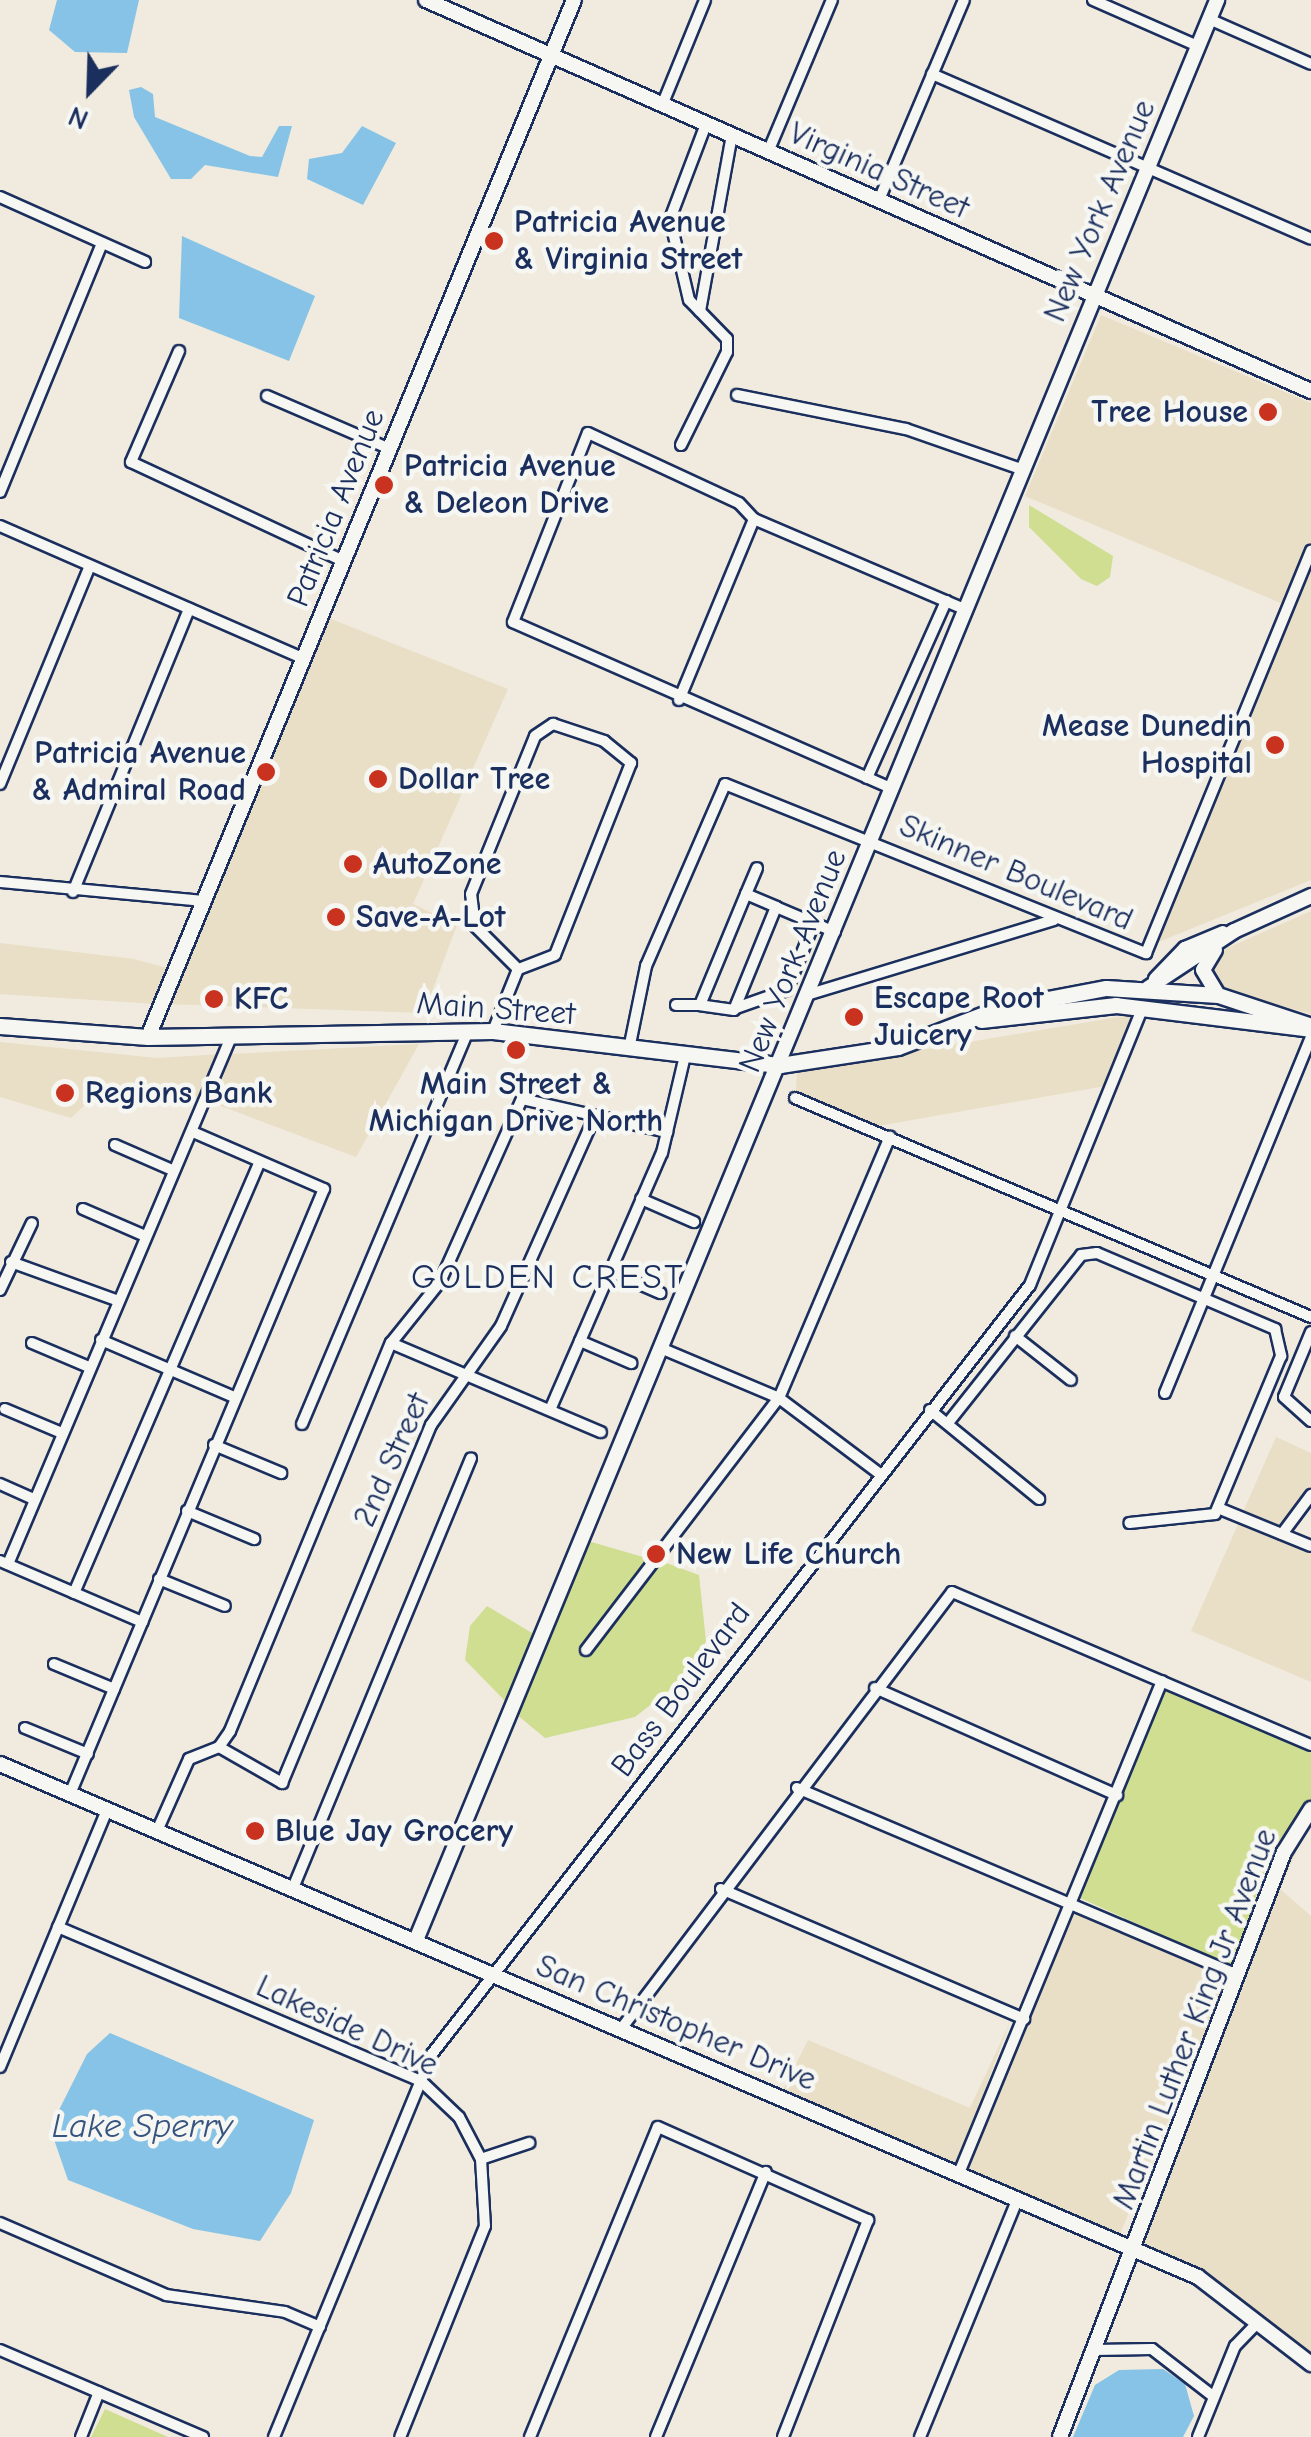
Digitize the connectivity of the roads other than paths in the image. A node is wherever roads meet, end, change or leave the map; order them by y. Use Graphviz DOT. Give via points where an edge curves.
graph roads {
  1 [pos="574,0"];
  2 [pos="705,0"];
  3 [pos="832,0"];
  4 [pos="964,0"];
  5 [pos="1093,0"];
  6 [pos="1217,0"];
  7 [pos="432,1"];
  8 [pos="1209,19"];
  9 [pos="1198,46"];
  10 [pos="551,54"];
  11 [pos="1311,64"];
  12 [pos="932,74"];
  13 [pos="664,103"];
  14 [pos="706,124"];
  15 [pos="732,136"];
  16 [pos="768,152"];
  17 [pos="1147,168"];
  18 [pos="0,198"];
  19 [pos="880,200"];
  20 [pos="1311,239"];
  21 [pos="102,243"];
  22 [pos="145,262"];
  23 [pos="1093,296"];
  24 [pos="700,311"];
  25 [pos="179,351"];
  26 [pos="1311,391"];
  27 [pos="736,395"];
  28 [pos="267,396"];
  29 [pos="682,444"];
  30 [pos="390,449"];
  31 [pos="1024,470"];
  32 [pos="0,492"];
  33 [pos="754,519"];
  34 [pos="0,526"];
  35 [pos="1311,550"];
  36 [pos="344,560"];
  37 [pos="90,566"];
  38 [pos="946,601"];
  39 [pos="189,610"];
  40 [pos="966,610"];
  41 [pos="304,660"];
  42 [pos="679,700"];
  43 [pos="868,778"];
  44 [pos="0,784"];
  45 [pos="894,789"];
  46 [pos="872,842"];
  47 [pos="756,868"];
  48 [pos="0,882"];
  49 [pos="73,892"];
  50 [pos="746,894"];
  51 [pos="1311,896"];
  52 [pos="204,900"];
  53 [pos="776,907"];
  54 [pos="1054,920"];
  55 [pos="814,924"];
  56 [pos="1234,931"];
  57 [pos="835,932"];
  58 [pos="518,969"];
  59 [pos="1148,988"];
  60 [pos="810,994"];
  61 [pos="1218,995"];
  62 [pos="676,1005"];
  63 [pos="700,1005"];
  64 [pos="1143,1006"];
  65 [pos="734,1010"];
  66 [pos="980,1020"];
  67 [pos="0,1026"];
  68 [pos="468,1030"];
  69 [pos="1311,1031"];
  70 [pos="493,1032"];
  71 [pos="148,1037"];
  72 [pos="231,1037"];
  73 [pos="629,1049"];
  74 [pos="684,1060"];
  75 [pos="780,1065"];
  76 [pos="795,1098"];
  77 [pos="594,1116"];
  78 [pos="193,1132"];
  79 [pos="667,1132"];
  80 [pos="890,1137"];
  81 [pos="114,1145"];
  82 [pos="260,1162"];
  83 [pos="170,1169"];
  84 [pos="642,1199"];
  85 [pos="83,1210"];
  86 [pos="1067,1212"];
  87 [pos="694,1222"];
  88 [pos="32,1223"];
  89 [pos="142,1235"];
  90 [pos="12,1262"];
  91 [pos="609,1271"];
  92 [pos="1213,1275"];
  93 [pos="0,1290"];
  94 [pos="660,1292"];
  95 [pos="1205,1299"];
  96 [pos="116,1300"];
  97 [pos="1311,1317"];
  98 [pos="1311,1332"];
  99 [pos="1014,1336"];
  100 [pos="101,1340"];
  101 [pos="580,1341"];
  102 [pos="391,1342"];
  103 [pos="32,1343"];
  104 [pos="663,1350"];
  105 [pos="631,1363"];
  106 [pos="89,1367"];
  107 [pos="166,1368"];
  108 [pos="464,1373"];
  109 [pos="1071,1380"];
  110 [pos="1164,1393"];
  111 [pos="234,1397"];
  112 [pos="779,1398"];
  113 [pos="5,1409"];
  114 [pos="550,1410"];
  115 [pos="930,1410"];
  116 [pos="1311,1420"];
  117 [pos="948,1423"];
  118 [pos="302,1424"];
  119 [pos="600,1432"];
  120 [pos="62,1433"];
  121 [pos="214,1445"];
  122 [pos="470,1458"];
  123 [pos="281,1473"];
  124 [pos="880,1474"];
  125 [pos="0,1484"];
  126 [pos="1311,1495"];
  127 [pos="34,1499"];
  128 [pos="1039,1499"];
  129 [pos="187,1511"];
  130 [pos="1217,1511"];
  131 [pos="1129,1523"];
  132 [pos="1282,1534"];
  133 [pos="254,1539"];
  134 [pos="1311,1546"];
  135 [pos="4,1563"];
  136 [pos="160,1578"];
  137 [pos="74,1593"];
  138 [pos="225,1606"];
  139 [pos="142,1622"];
  140 [pos="586,1650"];
  141 [pos="54,1664"];
  142 [pos="1162,1681"];
  143 [pos="876,1688"];
  144 [pos="114,1689"];
  145 [pos="26,1728"];
  146 [pos="1311,1745"];
  147 [pos="220,1748"];
  148 [pos="88,1754"];
  149 [pos="0,1764"];
  150 [pos="797,1788"];
  151 [pos="70,1794"];
  152 [pos="1117,1796"];
  153 [pos="1311,1809"];
  154 [pos="106,1810"];
  155 [pos="157,1831"];
  156 [pos="294,1888"];
  157 [pos="720,1889"];
  158 [pos="1072,1904"];
  159 [pos="58,1927"];
  160 [pos="416,1940"];
  161 [pos="1238,1975"];
  162 [pos="497,1976"];
  163 [pos="1024,2019"];
  164 [pos="621,2030"];
  165 [pos="0,2067"];
  166 [pos="421,2082"];
  167 [pos="529,2143"];
  168 [pos="481,2158"];
  169 [pos="766,2172"];
  170 [pos="959,2172"];
  171 [pos="1018,2198"];
  172 [pos="0,2223"];
  173 [pos="1136,2251"];
  174 [pos="1256,2324"];
  175 [pos="320,2327"];
  176 [pos="0,2350"];
  177 [pos="1095,2350"];
  178 [pos="1311,2364"];
  179 [pos="99,2392"];
  180 [pos="1214,2397"];
  181 [pos="81,2437"];
  182 [pos="203,2437"];
  183 [pos="274,2437"];
  184 [pos="400,2437"];
  185 [pos="530,2437"];
  186 [pos="656,2437"];
  187 [pos="782,2437"];
  188 [pos="920,2437"];
  189 [pos="1060,2437"];
  190 [pos="1198,2437"];
  1 -- 10 [label="street, Patricia Avenue"];
  2 -- 13 [label="street"];
  3 -- 16 [label="street"];
  4 -- 12 [label="street"];
  5 -- 9 [label="street"];
  6 -- 8 [label="street, New York Avenue"];
  7 -- 10 [label="street, Virginia Street"];
  8 -- 9 [label="street, New York Avenue"];
  8 -- 11 [label="street"];
  9 -- 17 [label="street, New York Avenue"];
  10 -- 13 [label="street, Virginia Street"];
  10 -- 30 [label="street, Patricia Avenue"];
  12 -- 17 [label="street"];
  12 -- 19 [label="street"];
  13 -- 14 [label="street, Virginia Street"];
  14 -- 15 [label="street, Virginia Street"];
  14 -- 24 [label="street" via="670,220 689,300"];
  15 -- 16 [label="street, Virginia Street"];
  15 -- 24 [label="street"];
  16 -- 19 [label="street, Virginia Street"];
  17 -- 20 [label="street"];
  17 -- 23 [label="street, New York Avenue"];
  18 -- 21 [label="street"];
  19 -- 23 [label="street, Virginia Street"];
  21 -- 22 [label="street"];
  21 -- 32 [label="street"];
  23 -- 26 [label="street, Virginia Street"];
  23 -- 31 [label="street, New York Avenue"];
  24 -- 29 [label="street" via="727,340 726,352"];
  25 -- 36 [label="street" via="131,462"];
  27 -- 31 [label="street" via="906,430"];
  28 -- 30 [label="street"];
  30 -- 36 [label="street, Patricia Avenue"];
  31 -- 40 [label="street, New York Avenue"];
  33 -- 38 [label="street"];
  33 -- 42 [label="street"];
  33 -- 42 [label="street" via="739,503 588,433 513,622"];
  34 -- 37 [label="street"];
  35 -- 54 [label="street, Skinner Boulevard" via="1138,955"];
  36 -- 41 [label="street, Patricia Avenue"];
  37 -- 39 [label="street"];
  37 -- 44 [label="street"];
  38 -- 40 [label="street"];
  38 -- 43 [label="street"];
  39 -- 41 [label="street"];
  39 -- 49 [label="street"];
  40 -- 45 [label="street, New York Avenue"];
  41 -- 52 [label="street, Patricia Avenue"];
  42 -- 43 [label="street"];
  43 -- 45 [label="street"];
  45 -- 46 [label="street, New York Avenue"];
  46 -- 54 [label="street, Skinner Boulevard"];
  46 -- 57 [label="street, New York Avenue"];
  46 -- 73 [label="street, Skinner Boulevard" via="725,784 646,966"];
  47 -- 50 [label="street"];
  48 -- 49 [label="street"];
  49 -- 52 [label="street"];
  50 -- 53 [label="street"];
  50 -- 63 [label="street"];
  51 -- 56 [label="street, Main Street"];
  52 -- 71 [label="street, Patricia Avenue"];
  53 -- 55 [label="street"];
  53 -- 65 [label="street"];
  54 -- 60 [label="street"];
  55 -- 57 [label="street"];
  55 -- 65 [label="street" via="787,990 751,996"];
  56 -- 59 [label="street, Main Street"];
  56 -- 61 [label="street" via="1203,970"];
  57 -- 60 [label="street, New York Avenue"];
  58 -- 58 [label="street" via="555,955 631,763 568,726 535,736 470,911"];
  58 -- 70 [label="street"];
  59 -- 61 [label="main road"];
  59 -- 64 [label="street, Bass Boulevard"];
  59 -- 66 [label="main road, Main Street" via="1028,1000"];
  60 -- 75 [label="street, New York Avenue"];
  61 -- 69 [label="main road"];
  62 -- 63 [label="street"];
  63 -- 65 [label="street"];
  64 -- 66 [label="main road, Main Street"];
  64 -- 69 [label="main road"];
  64 -- 86 [label="street, Bass Boulevard"];
  66 -- 75 [label="main road, Main Street" via="841,1060"];
  67 -- 71 [label="main road, Main Street"];
  68 -- 70 [label="main road, Main Street"];
  68 -- 72 [label="main road, Main Street"];
  68 -- 118 [label="street"];
  69 -- 92 [label="street"];
  70 -- 73 [label="main road, Main Street"];
  71 -- 72 [label="main road, Main Street"];
  72 -- 78 [label="street"];
  73 -- 74 [label="main road, Main Street"];
  74 -- 75 [label="main road, Main Street"];
  74 -- 79 [label="street"];
  75 -- 104 [label="street, New York Avenue"];
  76 -- 80 [label="street"];
  77 -- 79 [label="street"];
  77 -- 102 [label="street" via="522,1099 440,1282"];
  77 -- 108 [label="street, 2nd Street" via="501,1326"];
  78 -- 82 [label="street"];
  78 -- 83 [label="street"];
  79 -- 84 [label="street"];
  80 -- 86 [label="street"];
  80 -- 112 [label="street"];
  81 -- 83 [label="street"];
  82 -- 107 [label="street"];
  82 -- 111 [label="street" via="324,1189"];
  83 -- 89 [label="street"];
  84 -- 87 [label="street"];
  84 -- 91 [label="street"];
  85 -- 89 [label="street"];
  86 -- 92 [label="street"];
  86 -- 115 [label="street, Bass Boulevard" via="1030,1285"];
  88 -- 90 [label="street"];
  89 -- 96 [label="street"];
  90 -- 93 [label="street"];
  90 -- 96 [label="street"];
  91 -- 94 [label="street"];
  91 -- 101 [label="street"];
  92 -- 95 [label="street"];
  92 -- 97 [label="street"];
  95 -- 99 [label="street" via="1097,1253 1081,1255"];
  95 -- 110 [label="street"];
  95 -- 130 [label="street" via="1284,1342"];
  96 -- 100 [label="street"];
  98 -- 116 [label="street" via="1284,1397"];
  99 -- 109 [label="street"];
  99 -- 117 [label="street"];
  100 -- 106 [label="street"];
  100 -- 107 [label="street"];
  101 -- 105 [label="street"];
  101 -- 114 [label="street"];
  102 -- 108 [label="street"];
  102 -- 147 [label="street"];
  103 -- 106 [label="street"];
  104 -- 112 [label="street"];
  104 -- 160 [label="street, New York Avenue"];
  106 -- 120 [label="street"];
  107 -- 111 [label="street"];
  107 -- 137 [label="street"];
  108 -- 114 [label="street"];
  108 -- 147 [label="street, 2nd Street" via="431,1425 282,1782"];
  111 -- 121 [label="street"];
  112 -- 124 [label="street"];
  112 -- 140 [label="street"];
  113 -- 120 [label="street"];
  114 -- 119 [label="street"];
  115 -- 117 [label="street"];
  115 -- 124 [label="street, Bass Boulevard"];
  117 -- 128 [label="street"];
  120 -- 127 [label="street"];
  121 -- 123 [label="street"];
  121 -- 129 [label="street"];
  122 -- 156 [label="street"];
  124 -- 162 [label="street, Bass Boulevard"];
  125 -- 127 [label="street"];
  126 -- 132 [label="street"];
  127 -- 135 [label="street"];
  129 -- 133 [label="street"];
  129 -- 136 [label="street"];
  130 -- 131 [label="street"];
  130 -- 132 [label="street"];
  132 -- 134 [label="street"];
  135 -- 137 [label="street"];
  136 -- 138 [label="street"];
  136 -- 139 [label="street"];
  137 -- 139 [label="street"];
  139 -- 144 [label="street"];
  141 -- 144 [label="street"];
  142 -- 143 [label="street" via="952,1592"];
  142 -- 146 [label="street"];
  142 -- 152 [label="street"];
  143 -- 150 [label="street"];
  143 -- 152 [label="street"];
  144 -- 148 [label="street"];
  145 -- 148 [label="street"];
  147 -- 155 [label="street" via="190,1759"];
  148 -- 151 [label="street"];
  149 -- 151 [label="street, San Christopher Drive"];
  150 -- 157 [label="street"];
  150 -- 158 [label="street"];
  151 -- 154 [label="street, San Christopher Drive"];
  152 -- 158 [label="street"];
  153 -- 161 [label="street, Martin Luther King Jr Avenue" via="1284,1852"];
  154 -- 155 [label="street, San Christopher Drive"];
  154 -- 159 [label="street"];
  155 -- 156 [label="street, San Christopher Drive"];
  156 -- 160 [label="street, San Christopher Drive"];
  157 -- 163 [label="street"];
  157 -- 164 [label="street"];
  158 -- 161 [label="street"];
  158 -- 163 [label="street"];
  159 -- 165 [label="street"];
  159 -- 166 [label="street, Lakeside Drive"];
  160 -- 162 [label="street, San Christopher Drive"];
  161 -- 173 [label="street, Martin Luther King Jr Avenue"];
  162 -- 164 [label="street, San Christopher Drive"];
  162 -- 166 [label="street, Bass Boulevard" via="442,2040"];
  163 -- 170 [label="street"];
  164 -- 170 [label="street, San Christopher Drive"];
  166 -- 168 [label="street, Lakeside Drive" via="459,2117"];
  166 -- 175 [label="street, Bass Boulevard"];
  167 -- 168 [label="street"];
  168 -- 184 [label="street, Lakeside Drive" via="485,2226"];
  169 -- 185 [label="street" via="658,2127"];
  169 -- 186 [label="street"];
  169 -- 187 [label="street" via="868,2220"];
  170 -- 171 [label="street, San Christopher Drive"];
  171 -- 173 [label="street, San Christopher Drive"];
  171 -- 188 [label="street"];
  172 -- 175 [label="street" via="166,2295 285,2312"];
  173 -- 174 [label="street, San Christopher Drive" via="1219,2289"];
  173 -- 177 [label="street, Martin Luther King Jr Avenue"];
  174 -- 178 [label="street, San Christopher Drive"];
  174 -- 180 [label="street"];
  175 -- 183 [label="street, Bass Boulevard"];
  176 -- 179 [label="street"];
  177 -- 180 [label="street" via="1152,2350 1196,2374"];
  177 -- 189 [label="street, Martin Luther King Jr Avenue"];
  179 -- 181 [label="street"];
  179 -- 182 [label="street"];
  180 -- 190 [label="street"];
}
